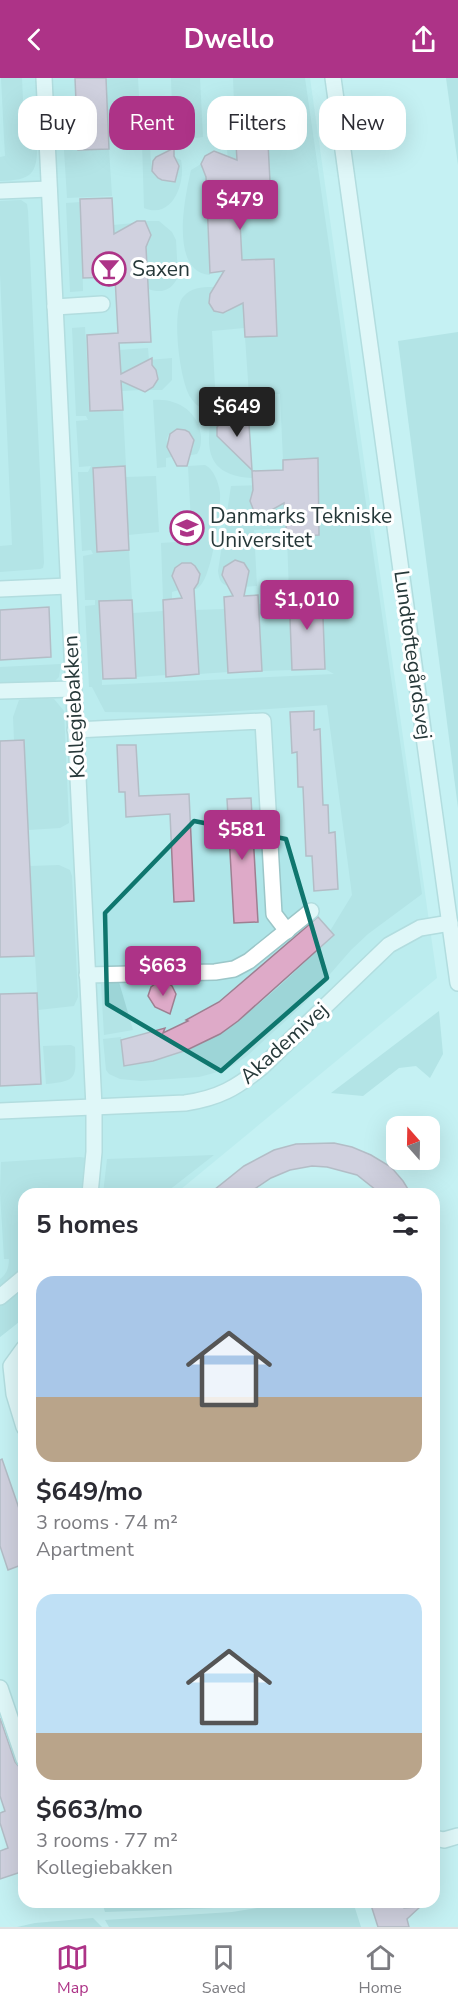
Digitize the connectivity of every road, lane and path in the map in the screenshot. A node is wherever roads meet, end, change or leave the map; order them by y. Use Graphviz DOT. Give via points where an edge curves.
graph roads {
  1 [pos="44,78"];
  2 [pos="333,78"];
  3 [pos="50,189"];
  4 [pos="0,191"];
  5 [pos="102,304"];
  6 [pos="55,307"];
  7 [pos="68,585"];
  8 [pos="0,589"];
  9 [pos="73,689"];
  10 [pos="0,692"];
  11 [pos="75,730"];
  12 [pos="311,911"];
  13 [pos="450,923"];
  14 [pos="287,931"];
  15 [pos="87,975"];
  16 [pos="458,983"];
  17 [pos="93,1107"];
  18 [pos="0,1111"];
  19 [pos="91,1188"];
  20 [pos="18,1282"];
  21 [pos="0,1297"];
  22 [pos="18,1356"];
  23 [pos="18,1405"];
  24 [pos="0,1688"];
  25 [pos="18,1741"];
  26 [pos="458,1836"];
  27 [pos="440,1839"];
  1 -- 3 [label="street, Kollegiebakken"];
  2 -- 13 [label="street, Lundtoftegårdsvej"];
  3 -- 4 [label="street"];
  3 -- 6 [label="street, Kollegiebakken"];
  5 -- 6 [label="street"];
  6 -- 7 [label="street, Kollegiebakken"];
  7 -- 8 [label="street"];
  7 -- 9 [label="street, Kollegiebakken"];
  9 -- 10 [label="street"];
  9 -- 11 [label="street, Kollegiebakken"];
  11 -- 14 [label="street" via="263,721 274,915"];
  11 -- 15 [label="street, Kollegiebakken"];
  12 -- 14 [label="street"];
  13 -- 16 [label="street, Lundtoftegårdsvej"];
  13 -- 17 [label="street, Akademivej" via="420,928 389,945 262,1067 222,1095 185,1103"];
  14 -- 15 [label="street" via="234,969"];
  15 -- 17 [label="street, Kollegiebakken"];
  17 -- 18 [label="street, Akademivej"];
  17 -- 19 [label="street"];
  20 -- 21 [label="street"];
  22 -- 23 [label="street" via="11,1366 11,1380"];
  24 -- 25 [label="street"];
  26 -- 27 [label="street"];
}
